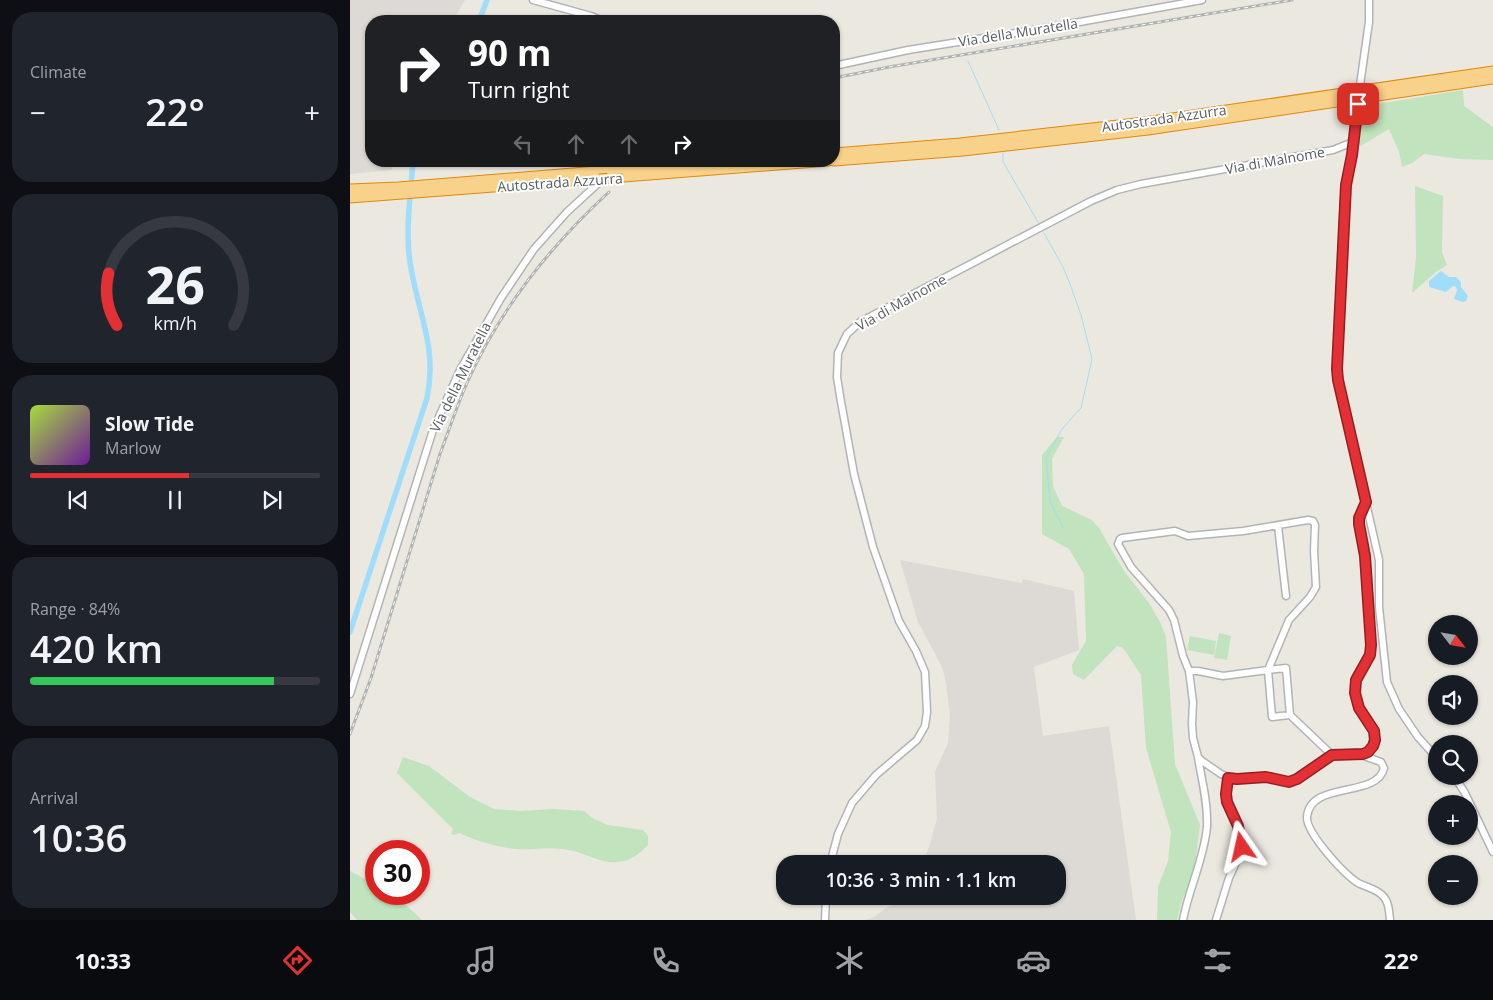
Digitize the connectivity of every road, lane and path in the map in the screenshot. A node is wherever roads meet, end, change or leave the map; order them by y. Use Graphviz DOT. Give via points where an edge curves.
graph roads {
  1 [pos="533,0"];
  2 [pos="1202,0"];
  3 [pos="1369,0"];
  4 [pos="587,15"];
  5 [pos="840,65"];
  6 [pos="1493,71"];
  7 [pos="1493,80"];
  8 [pos="1360,85"];
  9 [pos="1358,104"];
  10 [pos="1353,142"];
  11 [pos="840,153"];
  12 [pos="840,160"];
  13 [pos="621,167"];
  14 [pos="622,167"];
  15 [pos="728,167"];
  16 [pos="610,174"];
  17 [pos="350,189"];
  18 [pos="422,189"];
  19 [pos="399,191"];
  20 [pos="350,198"];
  21 [pos="1366,502"];
  22 [pos="1278,526"];
  23 [pos="1286,596"];
  24 [pos="1268,670"];
  25 [pos="1189,671"];
  26 [pos="350,694"];
  27 [pos="1290,715"];
  28 [pos="1428,749"];
  29 [pos="1332,755"];
  30 [pos="1361,755"];
  31 [pos="1198,757"];
  32 [pos="1228,778"];
  33 [pos="1460,785"];
  34 [pos="1493,852"];
  35 [pos="832,855"];
  36 [pos="826,905"];
  37 [pos="825,920"];
  38 [pos="1183,920"];
  39 [pos="1216,920"];
  40 [pos="1390,920"];
  1 -- 4 [label="street"];
  2 -- 5 [label="street, Via della Muratella" via="908,50"];
  3 -- 8 [label="street"];
  6 -- 11 [label="highway, Autostrada Azzurra" via="1135,123"];
  7 -- 12 [label="highway, Autostrada Azzurra" via="1148,130"];
  9 -- 10 [label="street"];
  10 -- 21 [label="street" via="1344,205 1337,376"];
  10 -- 35 [label="street, Via di Malnome" via="1333,150 1141,184 1110,193 860,322 847,334 838,353 837,377 853,468 878,563 900,621 925,672 927,712 925,726 917,740 872,779 852,803"];
  13 -- 26 [label="street, Via della Muratella" via="575,203 540,241 501,298 460,370 433,430"];
  14 -- 16 [label="highway, Autostrada Azzurra, bridge"];
  15 -- 16 [label="highway, Autostrada Azzurra"];
  16 -- 18 [label="highway, Autostrada Azzurra"];
  16 -- 18 [label="highway, Autostrada Azzurra, bridge" via="600,179"];
  17 -- 19 [label="highway, Autostrada Azzurra"];
  18 -- 19 [label="highway, Autostrada Azzurra"];
  19 -- 20 [label="highway, Autostrada Azzurra"];
  21 -- 28 [label="street" via="1379,564 1379,607 1387,682 1398,709"];
  21 -- 30 [label="street" via="1359,524 1366,570 1371,650 1356,680 1355,693 1358,706 1373,728 1375,737 1371,749"];
  22 -- 23 [label="street"];
  22 -- 24 [label="street" via="1308,520 1315,523 1317,584 1311,596 1288,620"];
  22 -- 25 [label="street" via="1188,536 1175,531 1119,540 1118,545 1129,564 1173,617"];
  24 -- 25 [label="street" via="1223,676"];
  24 -- 27 [label="street" via="1272,717"];
  24 -- 27 [label="street" via="1286,668"];
  25 -- 31 [label="street" via="1192,728"];
  27 -- 29 [label="street"];
  29 -- 30 [label="street"];
  29 -- 32 [label="street" via="1289,782 1266,777"];
  30 -- 40 [label="street" via="1381,762 1384,768 1381,774 1364,786 1320,798 1310,808 1308,822 1323,849 1342,869 1357,882 1384,896"];
  31 -- 32 [label="street"];
  31 -- 38 [label="street" via="1206,829"];
  32 -- 39 [label="street" via="1226,800 1238,826 1242,850"];
  33 -- 34 [label="street"];
  36 -- 37 [label="street"];
}
